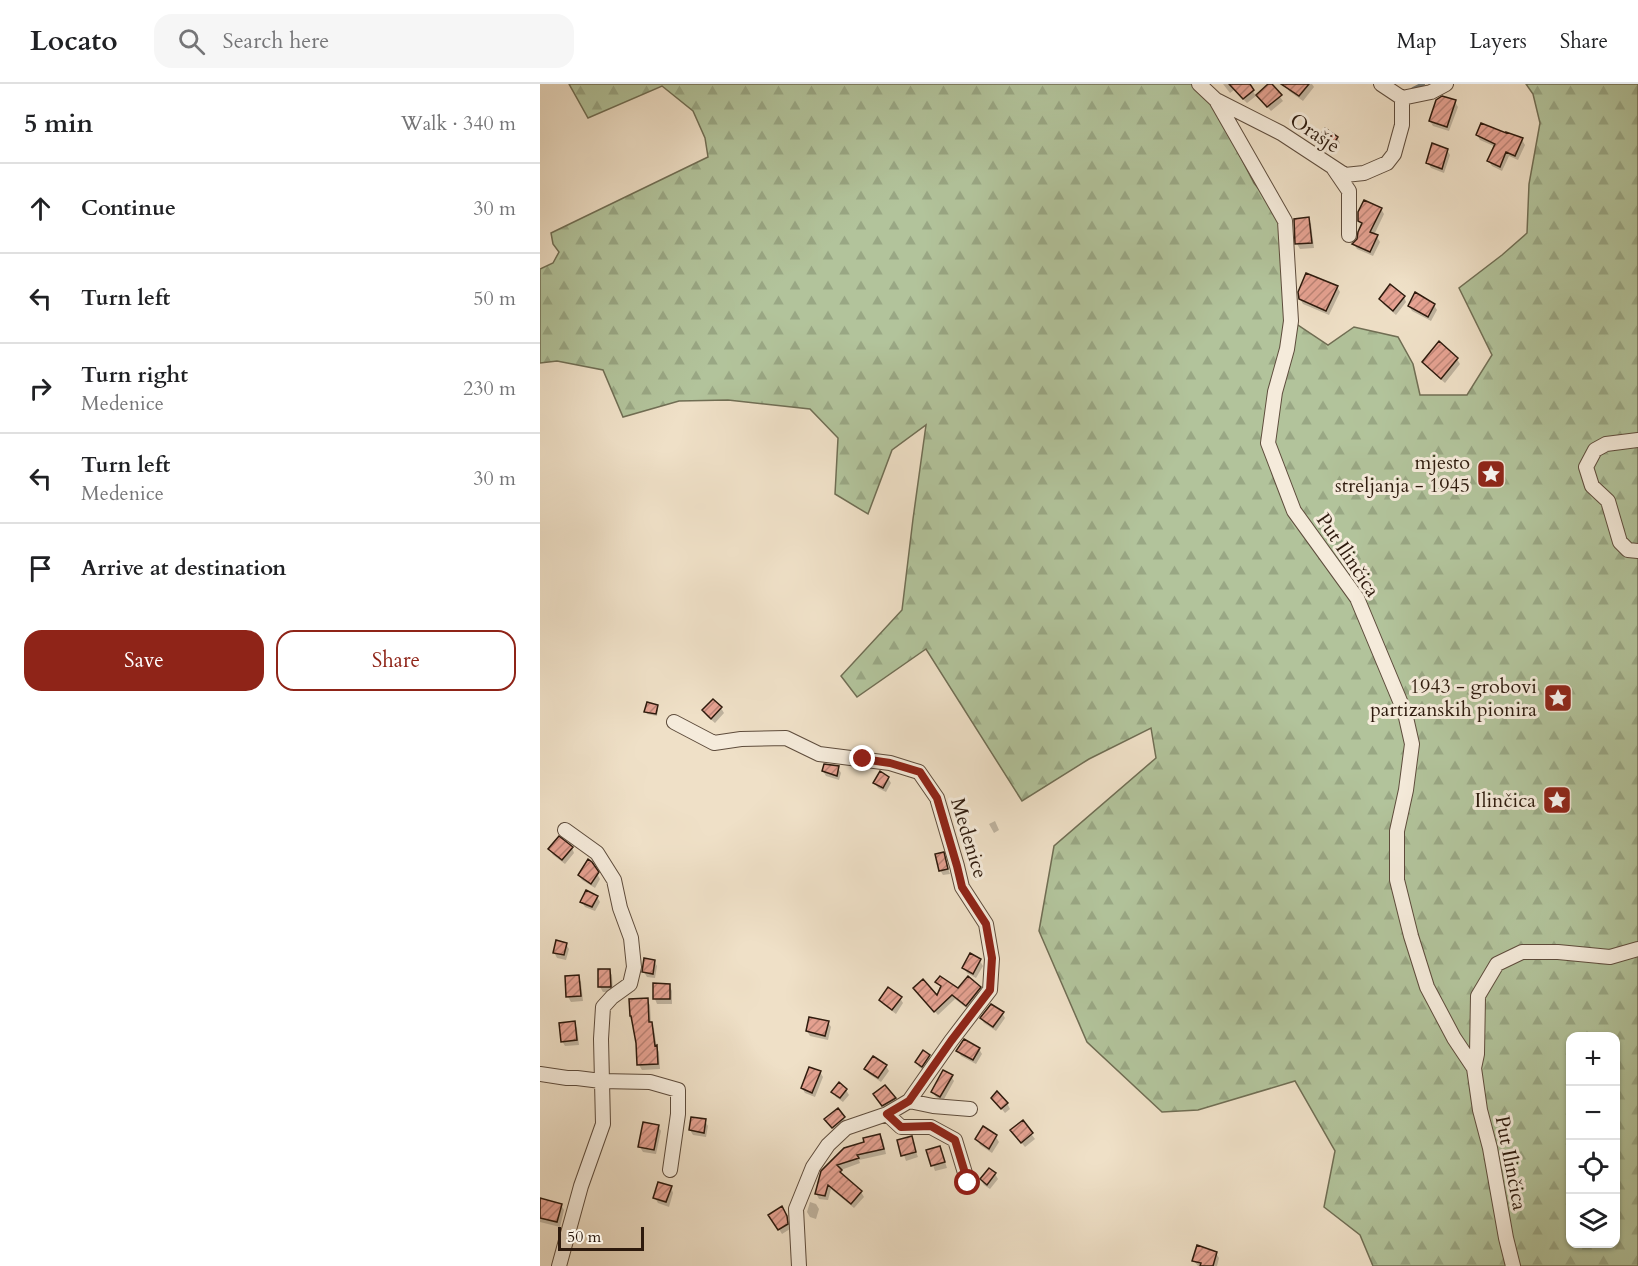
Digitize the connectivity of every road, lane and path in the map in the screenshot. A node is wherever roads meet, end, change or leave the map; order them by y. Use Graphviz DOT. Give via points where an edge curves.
graph roads {
  1 [pos="1199,84"];
  2 [pos="1381,84"];
  3 [pos="1446,84"];
  4 [pos="1402,98"];
  5 [pos="1216,100"];
  6 [pos="1332,168"];
  7 [pos="1349,235"];
  8 [pos="1638,440"];
  9 [pos="1638,551"];
  10 [pos="674,722"];
  11 [pos="565,830"];
  12 [pos="1638,949"];
  13 [pos="1474,1068"];
  14 [pos="540,1074"];
  15 [pos="601,1082"];
  16 [pos="909,1101"];
  17 [pos="970,1109"];
  18 [pos="887,1114"];
  19 [pos="669,1170"];
  20 [pos="968,1183"];
  21 [pos="559,1266"];
  22 [pos="799,1266"];
  23 [pos="1513,1266"];
  1 -- 5 [label="street, Orašje"];
  2 -- 4 [label="street"];
  3 -- 4 [label="street" via="1431,92"];
  4 -- 6 [label="street, Orašje" via="1402,125 1394,154 1387,163 1364,173 1345,175"];
  5 -- 6 [label="street, Orašje" via="1281,133"];
  5 -- 13 [label="street, Put Ilinčica" via="1285,221 1292,321 1268,443 1294,511 1357,598 1406,713 1412,744 1397,831 1397,880 1427,987"];
  6 -- 7 [label="street" via="1349,191"];
  8 -- 9 [label="street" via="1606,444 1594,450 1586,467 1592,486 1608,501 1620,542 1628,550"];
  10 -- 16 [label="street, Medenice" via="714,743 786,738 819,754 890,763 920,772 937,798 962,887 986,924 992,958 990,990"];
  11 -- 15 [label="street" via="597,853 614,880 631,938 634,967 630,984 603,1007"];
  12 -- 13 [label="street, Put Ilinčica" via="1610,957 1522,952 1497,964 1478,996"];
  13 -- 23 [label="street, Put Ilinčica"];
  14 -- 15 [label="street"];
  15 -- 19 [label="street" via="650,1082 678,1090"];
  15 -- 21 [label="street" via="603,1124"];
  16 -- 17 [label="street"];
  16 -- 18 [label="street, Medenice"];
  18 -- 20 [label="street" via="901,1127 931,1126 955,1140"];
  18 -- 22 [label="street, Medenice" via="846,1128 813,1167 796,1209"];
}
